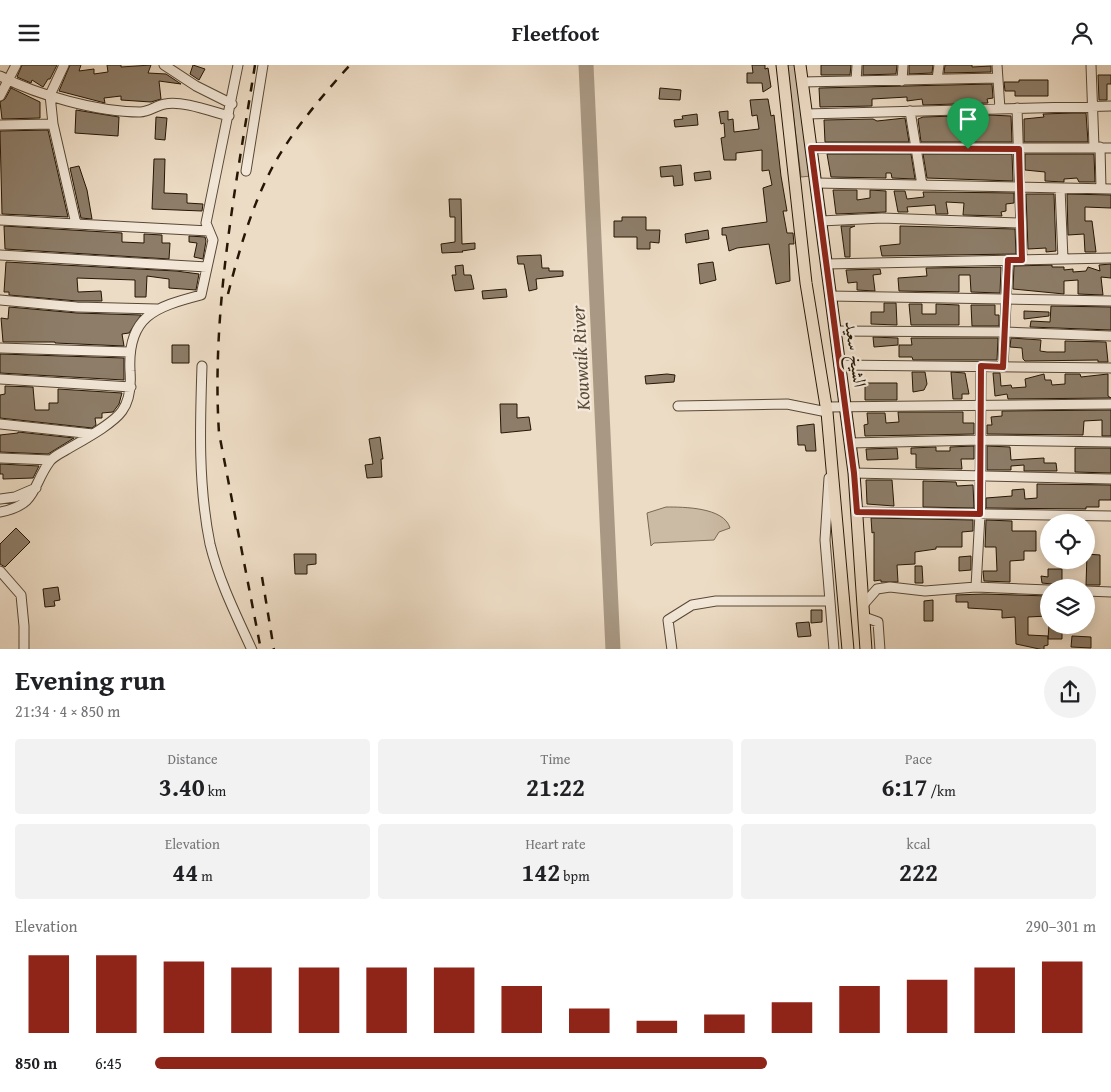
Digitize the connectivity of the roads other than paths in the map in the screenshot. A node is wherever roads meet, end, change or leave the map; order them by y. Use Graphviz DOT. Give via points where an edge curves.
graph roads {
  1 [pos="16,65"];
  2 [pos="64,65"];
  3 [pos="164,65"];
  4 [pos="238,65"];
  5 [pos="263,65"];
  6 [pos="782,65"];
  7 [pos="800,65"];
  8 [pos="857,65"];
  9 [pos="903,65"];
  10 [pos="938,65"];
  11 [pos="997,65"];
  12 [pos="1091,65"];
  13 [pos="4,78"];
  14 [pos="998,78"];
  15 [pos="938,79"];
  16 [pos="856,81"];
  17 [pos="902,81"];
  18 [pos="802,83"];
  19 [pos="0,95"];
  20 [pos="50,95"];
  21 [pos="232,104"];
  22 [pos="1111,106"];
  23 [pos="1093,107"];
  24 [pos="1018,108"];
  25 [pos="1000,109"];
  26 [pos="910,111"];
  27 [pos="806,114"];
  28 [pos="229,116"];
  29 [pos="53,124"];
  30 [pos="0,125"];
  31 [pos="1097,147"];
  32 [pos="811,148"];
  33 [pos="1111,148"];
  34 [pos="917,149"];
  35 [pos="1019,149"];
  36 [pos="246,171"];
  37 [pos="816,183"];
  38 [pos="922,185"];
  39 [pos="1019,187"];
  40 [pos="1060,188"];
  41 [pos="1106,189"];
  42 [pos="0,220"];
  43 [pos="821,221"];
  44 [pos="1020,223"];
  45 [pos="76,224"];
  46 [pos="209,231"];
  47 [pos="0,255"];
  48 [pos="1111,258"];
  49 [pos="1063,259"];
  50 [pos="1008,260"];
  51 [pos="1022,260"];
  52 [pos="826,264"];
  53 [pos="207,267"];
  54 [pos="830,296"];
  55 [pos="0,299"];
  56 [pos="1005,299"];
  57 [pos="1111,301"];
  58 [pos="157,309"];
  59 [pos="835,331"];
  60 [pos="1006,332"];
  61 [pos="1111,335"];
  62 [pos="0,348"];
  63 [pos="129,352"];
  64 [pos="839,365"];
  65 [pos="202,366"];
  66 [pos="981,366"];
  67 [pos="1003,367"];
  68 [pos="1111,368"];
  69 [pos="0,379"];
  70 [pos="131,387"];
  71 [pos="980,404"];
  72 [pos="1111,404"];
  73 [pos="678,406"];
  74 [pos="846,406"];
  75 [pos="827,409"];
  76 [pos="0,424"];
  77 [pos="93,434"];
  78 [pos="981,440"];
  79 [pos="1111,442"];
  80 [pos="850,443"];
  81 [pos="831,449"];
  82 [pos="0,458"];
  83 [pos="51,460"];
  84 [pos="854,473"];
  85 [pos="980,476"];
  86 [pos="1111,479"];
  87 [pos="38,486"];
  88 [pos="0,499"];
  89 [pos="0,512"];
  90 [pos="857,512"];
  91 [pos="980,514"];
  92 [pos="1111,516"];
  93 [pos="0,571"];
  94 [pos="976,587"];
  95 [pos="1040,590"];
  96 [pos="1095,591"];
  97 [pos="1111,592"];
  98 [pos="830,601"];
  99 [pos="864,612"];
  100 [pos="846,618"];
  101 [pos="250,647"];
  102 [pos="24,649"];
  103 [pos="672,649"];
  104 [pos="834,649"];
  105 [pos="848,649"];
  106 [pos="866,649"];
  107 [pos="880,649"];
  1 -- 13 [label="street"];
  2 -- 20 [label="street"];
  3 -- 21 [label="street"];
  4 -- 21 [label="street"];
  5 -- 36 [label="street"];
  6 -- 75 [label="main road" via="806,283"];
  7 -- 18 [label="main road, الشيخ سعيد"];
  8 -- 16 [label="street"];
  9 -- 17 [label="street"];
  10 -- 15 [label="street"];
  11 -- 14 [label="street"];
  12 -- 23 [label="street"];
  13 -- 19 [label="street"];
  13 -- 20 [label="street"];
  14 -- 15 [label="street"];
  14 -- 25 [label="street"];
  15 -- 17 [label="street"];
  16 -- 17 [label="street"];
  16 -- 18 [label="street"];
  18 -- 27 [label="main road, الشيخ سعيد"];
  20 -- 28 [label="street" via="96,107 142,112 167,103"];
  20 -- 29 [label="street"];
  21 -- 28 [label="street"];
  22 -- 23 [label="street"];
  23 -- 24 [label="street"];
  23 -- 31 [label="street"];
  24 -- 25 [label="street"];
  24 -- 35 [label="street"];
  25 -- 26 [label="street"];
  26 -- 27 [label="street"];
  26 -- 34 [label="street"];
  27 -- 32 [label="main road, الشيخ سعيد"];
  28 -- 46 [label="street" via="206,223"];
  29 -- 30 [label="street"];
  29 -- 45 [label="street"];
  31 -- 33 [label="street"];
  31 -- 35 [label="street"];
  31 -- 41 [label="street"];
  32 -- 34 [label="street"];
  32 -- 37 [label="main road, الشيخ سعيد"];
  34 -- 35 [label="street"];
  34 -- 38 [label="street"];
  35 -- 39 [label="street"];
  37 -- 38 [label="street"];
  37 -- 43 [label="main road, الشيخ سعيد"];
  38 -- 39 [label="street"];
  39 -- 40 [label="street"];
  39 -- 44 [label="street"];
  40 -- 41 [label="street"];
  40 -- 49 [label="street"];
  42 -- 45 [label="street"];
  43 -- 44 [label="street" via="882,218"];
  43 -- 52 [label="main road, الشيخ سعيد"];
  44 -- 51 [label="street"];
  45 -- 46 [label="street"];
  46 -- 53 [label="street" via="213,240"];
  47 -- 53 [label="street"];
  48 -- 49 [label="street"];
  49 -- 51 [label="street"];
  50 -- 51 [label="street"];
  50 -- 52 [label="street"];
  50 -- 56 [label="street"];
  52 -- 54 [label="main road, الشيخ سعيد"];
  53 -- 58 [label="street" via="201,295"];
  54 -- 56 [label="street"];
  54 -- 59 [label="main road, الشيخ سعيد"];
  55 -- 58 [label="street" via="77,307"];
  56 -- 57 [label="street"];
  56 -- 60 [label="street"];
  58 -- 63 [label="street" via="151,312 136,333"];
  59 -- 60 [label="street"];
  59 -- 64 [label="main road, الشيخ سعيد"];
  60 -- 61 [label="street"];
  60 -- 67 [label="street"];
  62 -- 63 [label="street"];
  63 -- 70 [label="street"];
  64 -- 66 [label="street"];
  64 -- 74 [label="main road, الشيخ سعيد"];
  65 -- 101 [label="street" via="202,479 210,543 224,589"];
  66 -- 67 [label="street"];
  66 -- 71 [label="street"];
  67 -- 68 [label="street"];
  69 -- 70 [label="street"];
  70 -- 77 [label="street" via="122,411"];
  71 -- 72 [label="street"];
  71 -- 74 [label="street"];
  71 -- 78 [label="street"];
  73 -- 75 [label="street" via="787,404"];
  74 -- 75 [label="street"];
  74 -- 80 [label="main road, الشيخ سعيد"];
  75 -- 81 [label="main road"];
  76 -- 77 [label="street"];
  77 -- 83 [label="street"];
  78 -- 79 [label="street"];
  78 -- 80 [label="street"];
  78 -- 85 [label="street"];
  80 -- 84 [label="main road, الشيخ سعيد"];
  81 -- 98 [label="street" via="825,540"];
  81 -- 100 [label="main road"];
  82 -- 83 [label="street"];
  83 -- 87 [label="street"];
  84 -- 85 [label="street"];
  84 -- 90 [label="main road, الشيخ سعيد"];
  85 -- 86 [label="street"];
  85 -- 91 [label="street"];
  87 -- 88 [label="street" via="22,495"];
  87 -- 89 [label="street" via="25,502"];
  90 -- 91 [label="street"];
  90 -- 99 [label="main road, الشيخ سعيد"];
  91 -- 92 [label="street"];
  91 -- 94 [label="street"];
  93 -- 102 [label="street" via="21,595"];
  94 -- 95 [label="street"];
  94 -- 99 [label="street" via="924,591 890,587 877,589"];
  96 -- 97 [label="street"];
  98 -- 103 [label="street" via="716,601 692,605 668,620"];
  98 -- 104 [label="street"];
  99 -- 100 [label="main road"];
  99 -- 106 [label="main road, الشيخ سعيد"];
  99 -- 107 [label="street" via="878,622"];
  100 -- 105 [label="main road"];
}
